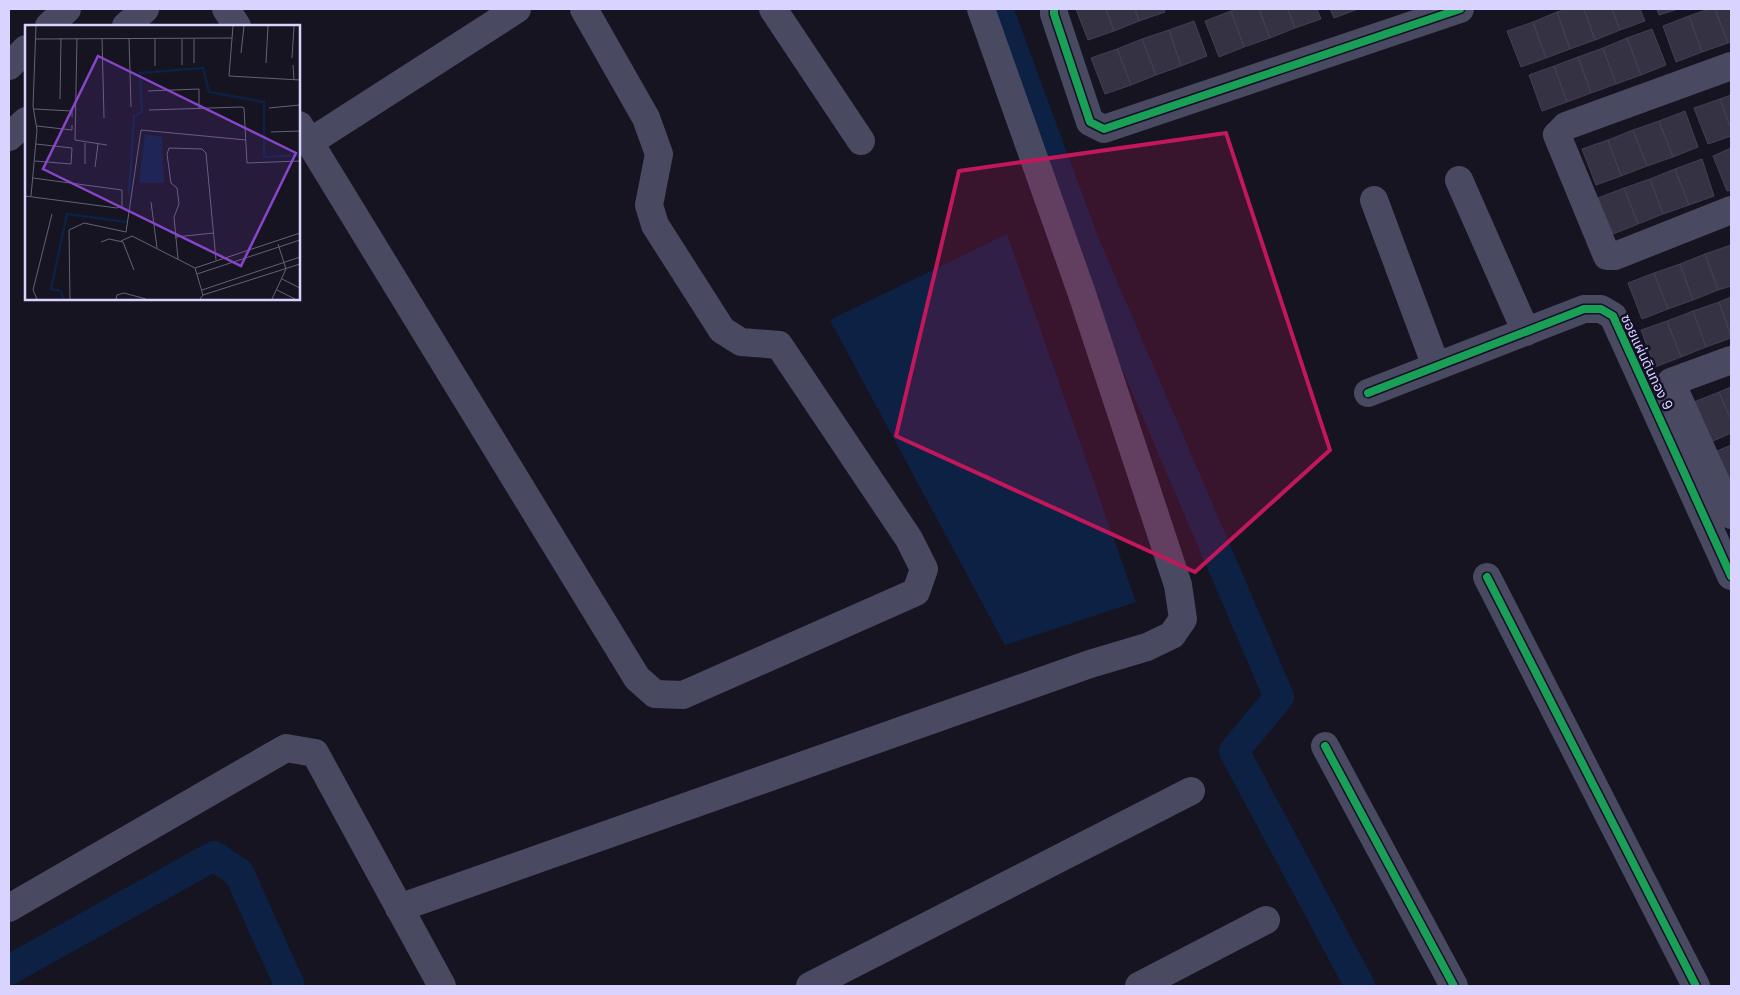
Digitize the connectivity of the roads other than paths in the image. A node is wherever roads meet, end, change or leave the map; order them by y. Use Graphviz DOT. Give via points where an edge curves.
graph roads {
  1 [pos="67,9"];
  2 [pos="145,9"];
  3 [pos="226,9"];
  4 [pos="518,9"];
  5 [pos="584,9"];
  6 [pos="773,9"];
  7 [pos="981,9"];
  8 [pos="1054,9"];
  9 [pos="1460,9"];
  10 [pos="50,25"];
  11 [pos="127,25"];
  12 [pos="236,25"];
  13 [pos="25,50"];
  14 [pos="9,66"];
  15 [pos="1731,66"];
  16 [pos="25,122"];
  17 [pos="304,134"];
  18 [pos="9,138"];
  19 [pos="862,141"];
  20 [pos="1459,180"];
  21 [pos="1374,200"];
  22 [pos="1731,210"];
  23 [pos="1526,332"];
  24 [pos="1731,360"];
  25 [pos="1436,366"];
  26 [pos="1368,393"];
  27 [pos="1731,515"];
  28 [pos="1487,576"];
  29 [pos="1731,576"];
  30 [pos="1325,746"];
  31 [pos="1191,791"];
  32 [pos="9,908"];
  33 [pos="400,908"];
  34 [pos="1266,920"];
  35 [pos="843,978"];
  36 [pos="442,986"];
  37 [pos="810,986"];
  38 [pos="1139,986"];
  39 [pos="1454,986"];
  40 [pos="1696,986"];
  1 -- 10 [label="street"];
  2 -- 11 [label="street"];
  3 -- 12 [label="street"];
  4 -- 17 [label="street"];
  5 -- 17 [label="street" via="646,118 659,154 650,204 655,225 722,330 741,342 779,345 909,539 924,569 916,592 683,695 656,694 636,678"];
  6 -- 19 [label="street"];
  7 -- 33 [label="street" via="1081,292 1178,585 1183,619 1172,636 1146,647 1080,667"];
  8 -- 9 [label="street" via="1090,122 1104,129"];
  13 -- 14 [label="street"];
  15 -- 22 [label="street" via="1566,126 1557,135 1607,256 1615,256"];
  16 -- 18 [label="street"];
  20 -- 23 [label="street"];
  21 -- 25 [label="street"];
  23 -- 25 [label="street, ซอยแผ่นดินทอง 9"];
  23 -- 29 [label="street, ซอยแผ่นดินทอง 9" via="1584,309 1601,309 1613,316"];
  24 -- 27 [label="street" via="1671,382"];
  25 -- 26 [label="street, ซอยแผ่นดินทอง 9"];
  28 -- 40 [label="street"];
  30 -- 39 [label="street"];
  31 -- 35 [label="street"];
  32 -- 33 [label="street" via="286,748 315,753"];
  33 -- 36 [label="street"];
  34 -- 38 [label="street"];
  35 -- 37 [label="street"];
}
